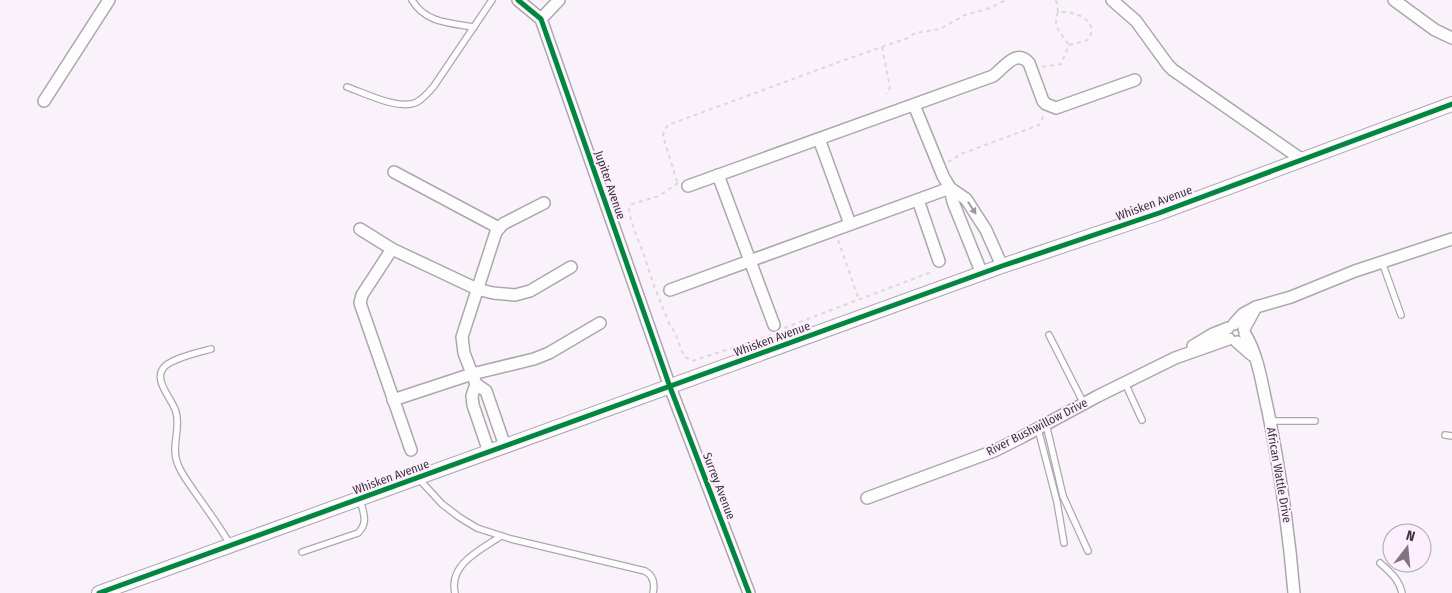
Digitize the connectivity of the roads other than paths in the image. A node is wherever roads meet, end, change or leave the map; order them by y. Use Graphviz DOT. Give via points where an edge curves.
graph roads {
  1 [pos="109,0"];
  2 [pos="412,0"];
  3 [pos="492,0"];
  4 [pos="518,0"];
  5 [pos="559,0"];
  6 [pos="1112,0"];
  7 [pos="1394,0"];
  8 [pos="541,19"];
  9 [pos="474,27"];
  10 [pos="1452,38"];
  11 [pos="1135,80"];
  12 [pos="347,87"];
  13 [pos="44,102"];
  14 [pos="1452,104"];
  15 [pos="914,105"];
  16 [pos="819,139"];
  17 [pos="1301,159"];
  18 [pos="394,172"];
  19 [pos="718,175"];
  20 [pos="683,185"];
  21 [pos="950,188"];
  22 [pos="918,200"];
  23 [pos="544,203"];
  24 [pos="850,224"];
  25 [pos="499,228"];
  26 [pos="360,229"];
  27 [pos="1452,239"];
  28 [pos="392,250"];
  29 [pos="939,261"];
  30 [pos="750,262"];
  31 [pos="1382,262"];
  32 [pos="1002,266"];
  33 [pos="570,267"];
  34 [pos="982,274"];
  35 [pos="477,289"];
  36 [pos="670,290"];
  37 [pos="1401,315"];
  38 [pos="600,322"];
  39 [pos="778,329"];
  40 [pos="1236,333"];
  41 [pos="1049,335"];
  42 [pos="211,349"];
  43 [pos="474,379"];
  44 [pos="1125,383"];
  45 [pos="670,387"];
  46 [pos="393,400"];
  47 [pos="1084,404"];
  48 [pos="496,418"];
  49 [pos="1142,420"];
  50 [pos="1270,421"];
  51 [pos="1315,421"];
  52 [pos="479,422"];
  53 [pos="1042,426"];
  54 [pos="1445,435"];
  55 [pos="1452,436"];
  56 [pos="505,446"];
  57 [pos="411,450"];
  58 [pos="489,452"];
  59 [pos="417,477"];
  60 [pos="867,498"];
  61 [pos="360,499"];
  62 [pos="501,536"];
  63 [pos="1064,543"];
  64 [pos="231,546"];
  65 [pos="1088,551"];
  66 [pos="302,552"];
  67 [pos="1380,563"];
  68 [pos="118,590"];
  69 [pos="101,593"];
  70 [pos="455,593"];
  71 [pos="653,593"];
  72 [pos="749,593"];
  73 [pos="1294,593"];
  74 [pos="1402,593"];
  1 -- 13 [label="street"];
  2 -- 9 [label="lane" via="425,16 436,21"];
  3 -- 9 [label="lane"];
  4 -- 8 [label="street"];
  5 -- 8 [label="street"];
  6 -- 17 [label="street" via="1136,21 1173,70"];
  7 -- 10 [label="street" via="1435,30"];
  8 -- 45 [label="street, Jupiter Avenue"];
  9 -- 12 [label="lane" via="434,86 416,103 392,103"];
  11 -- 15 [label="street" via="1056,108 1043,101 1033,70 1026,59 1018,57 993,76"];
  14 -- 17 [label="street, Whisken Avenue"];
  15 -- 16 [label="street"];
  15 -- 21 [label="street"];
  16 -- 19 [label="street"];
  16 -- 24 [label="street"];
  17 -- 32 [label="street, Whisken Avenue" via="1159,213"];
  18 -- 25 [label="street"];
  19 -- 20 [label="street"];
  19 -- 30 [label="street"];
  21 -- 22 [label="street"];
  21 -- 32 [label="street, one-way" via="966,199 986,230"];
  21 -- 34 [label="street"];
  22 -- 24 [label="street"];
  22 -- 29 [label="street"];
  23 -- 25 [label="street"];
  24 -- 30 [label="street"];
  25 -- 35 [label="street"];
  26 -- 28 [label="street"];
  27 -- 31 [label="street"];
  28 -- 35 [label="street"];
  28 -- 46 [label="street" via="360,303"];
  30 -- 36 [label="street"];
  30 -- 39 [label="street"];
  31 -- 37 [label="lane"];
  31 -- 40 [label="street" via="1256,307"];
  32 -- 34 [label="street, Whisken Avenue"];
  33 -- 35 [label="street" via="530,291 515,295"];
  34 -- 45 [label="street, Whisken Avenue"];
  35 -- 43 [label="street" via="462,337"];
  38 -- 43 [label="street" via="549,353"];
  40 -- 44 [label="street, River Bushwillow Drive" via="1213,334"];
  40 -- 50 [label="street, African Wattle Drive" via="1255,358"];
  41 -- 47 [label="lane"];
  42 -- 64 [label="lane" via="166,365 160,376 178,418 175,452 179,468"];
  43 -- 46 [label="street"];
  43 -- 48 [label="street" via="486,391"];
  43 -- 52 [label="street" via="473,406"];
  44 -- 47 [label="street, River Bushwillow Drive"];
  44 -- 49 [label="lane"];
  45 -- 56 [label="street, Whisken Avenue"];
  45 -- 72 [label="street, Surrey Avenue"];
  46 -- 57 [label="street"];
  47 -- 53 [label="street, River Bushwillow Drive"];
  48 -- 52 [label="street"];
  48 -- 56 [label="street"];
  50 -- 51 [label="lane"];
  50 -- 73 [label="street, African Wattle Drive" via="1287,517"];
  52 -- 58 [label="street"];
  53 -- 60 [label="street, River Bushwillow Drive" via="994,451"];
  53 -- 63 [label="lane"];
  53 -- 65 [label="lane" via="1062,496"];
  54 -- 55 [label="lane"];
  56 -- 58 [label="street, Whisken Avenue"];
  58 -- 59 [label="street, Whisken Avenue"];
  59 -- 61 [label="street, Whisken Avenue"];
  59 -- 62 [label="lane" via="459,517 477,528"];
  61 -- 64 [label="street, Whisken Avenue"];
  61 -- 66 [label="lane" via="365,522 358,533"];
  62 -- 70 [label="lane" via="462,563"];
  62 -- 71 [label="lane" via="645,571 653,579"];
  64 -- 68 [label="street, Whisken Avenue"];
  67 -- 74 [label="lane" via="1395,577"];
  68 -- 69 [label="street, Whisken Avenue"];
}
